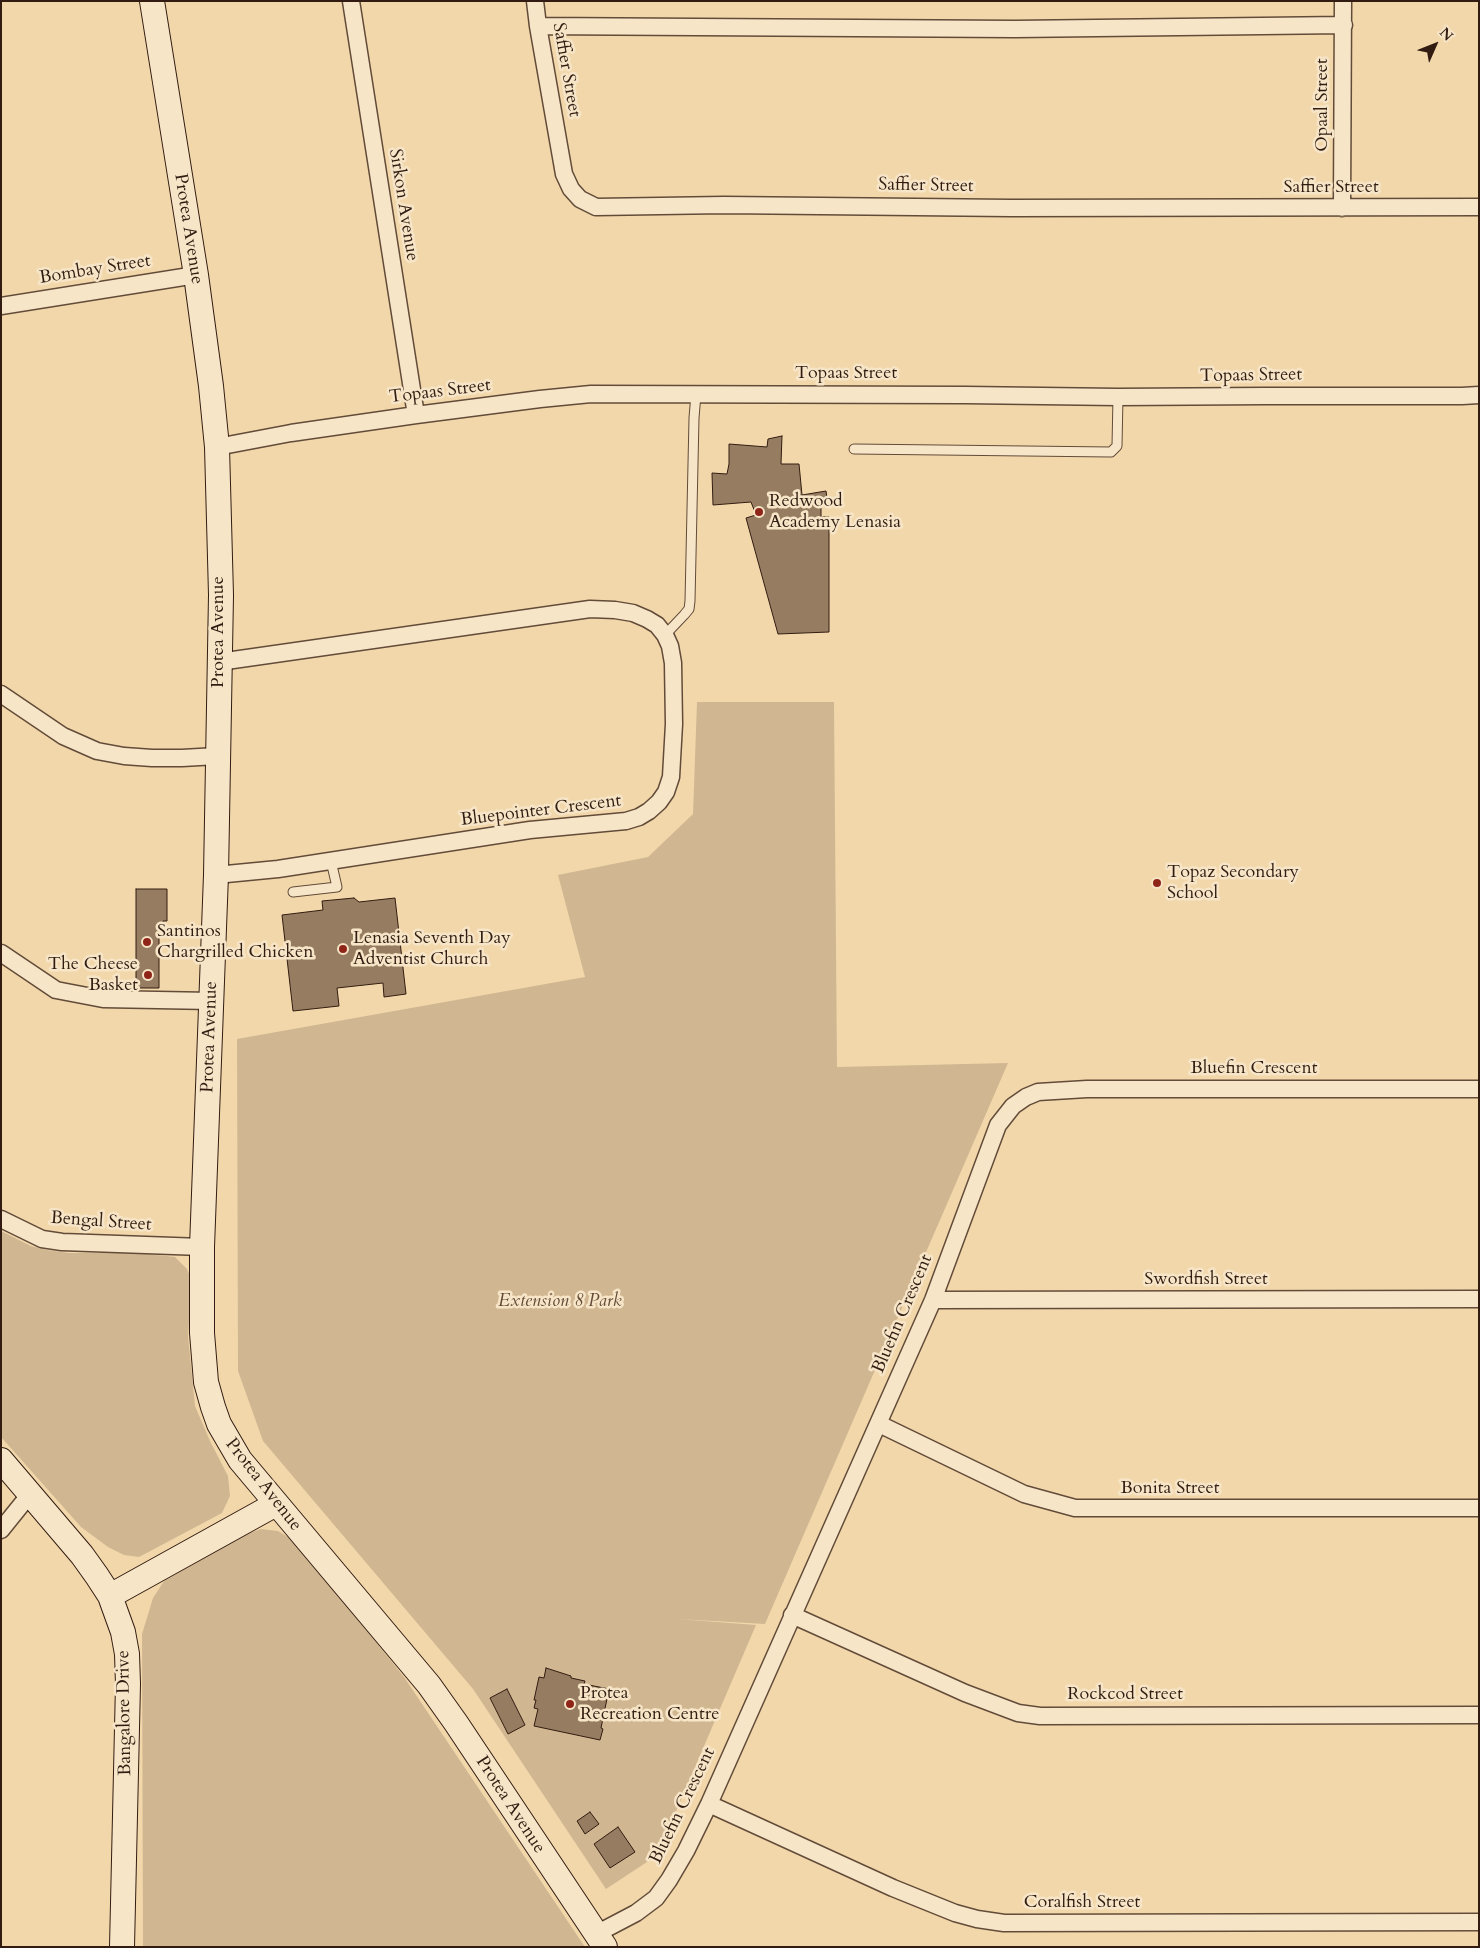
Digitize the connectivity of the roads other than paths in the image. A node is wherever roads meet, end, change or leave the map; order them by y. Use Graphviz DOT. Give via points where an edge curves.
graph roads {
  1 [pos="152,1"];
  2 [pos="351,1"];
  3 [pos="535,1"];
  4 [pos="1343,1"];
  5 [pos="1344,25"];
  6 [pos="538,26"];
  7 [pos="1479,207"];
  8 [pos="1342,208"];
  9 [pos="196,275"];
  10 [pos="1,306"];
  11 [pos="696,394"];
  12 [pos="1479,395"];
  13 [pos="1118,398"];
  14 [pos="416,415"];
  15 [pos="218,447"];
  16 [pos="854,449"];
  17 [pos="665,635"];
  18 [pos="219,662"];
  19 [pos="1,694"];
  20 [pos="217,756"];
  21 [pos="331,861"];
  22 [pos="216,876"];
  23 [pos="293,892"];
  24 [pos="1,953"];
  25 [pos="212,1001"];
  26 [pos="1479,1089"];
  27 [pos="1,1219"];
  28 [pos="202,1247"];
  29 [pos="1479,1299"];
  30 [pos="933,1300"];
  31 [pos="879,1424"];
  32 [pos="1,1460"];
  33 [pos="30,1494"];
  34 [pos="276,1504"];
  35 [pos="1479,1508"];
  36 [pos="1,1530"];
  37 [pos="110,1596"];
  38 [pos="792,1615"];
  39 [pos="1479,1715"];
  40 [pos="709,1804"];
  41 [pos="1479,1922"];
  42 [pos="600,1940"];
  43 [pos="122,1947"];
  1 -- 9 [label="street, Protea Avenue"];
  2 -- 14 [label="street, Sirkon Avenue"];
  3 -- 6 [label="street, Saffier Street"];
  4 -- 5 [label="street, Opaal Street"];
  5 -- 6 [label="street" via="1015,29"];
  5 -- 8 [label="street, Opaal Street"];
  6 -- 8 [label="street, Saffier Street" via="564,174 580,199 596,207"];
  7 -- 8 [label="street, Saffier Street"];
  9 -- 10 [label="street, Bombay Street"];
  9 -- 15 [label="street, Protea Avenue"];
  11 -- 13 [label="street, Topaas Street"];
  11 -- 14 [label="street, Topaas Street" via="570,396"];
  11 -- 17 [label="lane" via="690,601 688,609"];
  12 -- 13 [label="street, Topaas Street"];
  13 -- 16 [label="lane" via="1117,446 1111,452"];
  14 -- 15 [label="street, Topaas Street"];
  15 -- 18 [label="street, Protea Avenue"];
  17 -- 18 [label="street" via="657,624 633,613 590,609"];
  17 -- 21 [label="street, Bluepointer Crescent" via="673,663 671,777 666,792 649,811 626,821 530,830"];
  18 -- 20 [label="street, Protea Avenue"];
  19 -- 20 [label="street" via="63,736 97,751 152,758"];
  20 -- 22 [label="street, Protea Avenue"];
  21 -- 22 [label="street, Bluepointer Crescent"];
  21 -- 23 [label="lane" via="337,887"];
  22 -- 25 [label="street, Protea Avenue"];
  24 -- 25 [label="street" via="56,990 103,999"];
  25 -- 28 [label="street, Protea Avenue"];
  26 -- 30 [label="street, Bluefin Crescent" via="1087,1089 1038,1092 1013,1106 998,1125"];
  27 -- 28 [label="street, Bengal Street" via="42,1239 62,1242"];
  28 -- 34 [label="street, Protea Avenue" via="202,1333 206,1382 212,1407 240,1460"];
  29 -- 30 [label="street, Swordfish Street"];
  30 -- 31 [label="street, Bluefin Crescent"];
  31 -- 35 [label="street, Bonita Street" via="1024,1494 1075,1508"];
  31 -- 38 [label="street, Bluefin Crescent"];
  32 -- 33 [label="street, Bangalore Drive"];
  33 -- 36 [label="street"];
  33 -- 37 [label="street, Bangalore Drive" via="82,1555"];
  34 -- 37 [label="street"];
  34 -- 42 [label="street, Protea Avenue" via="429,1685"];
  37 -- 43 [label="street, Bangalore Drive" via="127,1654"];
  38 -- 39 [label="street, Rockcod Street" via="965,1694 1018,1713 1040,1716"];
  38 -- 40 [label="street, Bluefin Crescent"];
  40 -- 41 [label="street, Coralfish Street" via="893,1888 977,1919 1004,1923"];
  40 -- 42 [label="street, Bluefin Crescent" via="677,1867 656,1898"];
}
